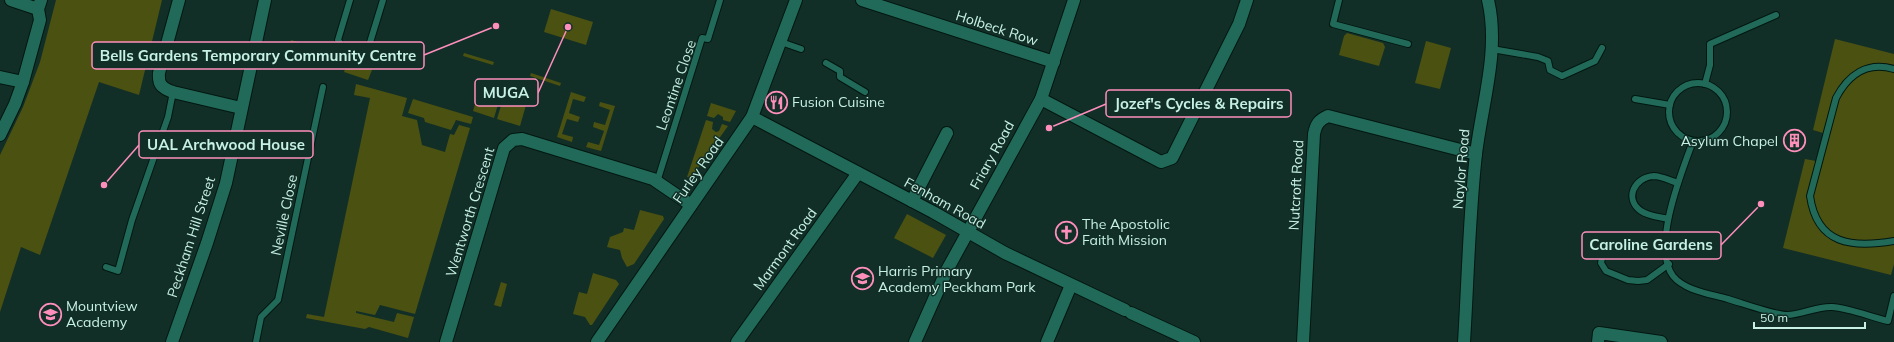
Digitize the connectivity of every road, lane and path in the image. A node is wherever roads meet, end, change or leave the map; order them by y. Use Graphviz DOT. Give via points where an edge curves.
graph roads {
  1 [pos="11,0"];
  2 [pos="179,0"];
  3 [pos="265,0"];
  4 [pos="350,0"];
  5 [pos="383,0"];
  6 [pos="720,0"];
  7 [pos="796,0"];
  8 [pos="862,0"];
  9 [pos="1074,0"];
  10 [pos="1247,0"];
  11 [pos="1339,0"];
  12 [pos="1488,0"];
  13 [pos="40,4"];
  14 [pos="1776,15"];
  15 [pos="780,42"];
  16 [pos="1408,44"];
  17 [pos="1602,48"];
  18 [pos="801,49"];
  19 [pos="1492,49"];
  20 [pos="1054,62"];
  21 [pos="826,63"];
  22 [pos="1894,69"];
  23 [pos="0,77"];
  24 [pos="23,82"];
  25 [pos="1705,84"];
  26 [pos="323,87"];
  27 [pos="173,92"];
  28 [pos="865,92"];
  29 [pos="1041,99"];
  30 [pos="1635,99"];
  31 [pos="1670,105"];
  32 [pos="241,108"];
  33 [pos="752,116"];
  34 [pos="947,133"];
  35 [pos="0,135"];
  36 [pos="1693,141"];
  37 [pos="1476,154"];
  38 [pos="858,173"];
  39 [pos="657,182"];
  40 [pos="1678,183"];
  41 [pos="912,201"];
  42 [pos="691,205"];
  43 [pos="1668,219"];
  44 [pos="967,232"];
  45 [pos="1894,241"];
  46 [pos="1666,252"];
  47 [pos="1669,264"];
  48 [pos="106,267"];
  49 [pos="1071,285"];
  50 [pos="1894,296"];
  51 [pos="1891,322"];
  52 [pos="1186,340"];
  53 [pos="172,342"];
  54 [pos="256,342"];
  55 [pos="446,342"];
  56 [pos="596,342"];
  57 [pos="736,342"];
  58 [pos="915,342"];
  59 [pos="1048,342"];
  60 [pos="1303,342"];
  61 [pos="1464,342"];
  62 [pos="1598,342"];
  63 [pos="1662,342"];
  1 -- 13 [label="street"];
  2 -- 27 [label="street" via="158,80 164,89"];
  3 -- 32 [label="street, Peckham Hill Street"];
  4 -- 5 [label="lane" via="338,40 342,46 361,52 368,49"];
  6 -- 39 [label="lane, Leontine Close" via="708,39 702,38"];
  7 -- 15 [label="street, Furley Road"];
  8 -- 20 [label="street, Holbeck Row"];
  9 -- 20 [label="street, Friary Road"];
  10 -- 29 [label="street" via="1239,24 1172,158 1161,162"];
  11 -- 16 [label="lane" via="1333,24"];
  12 -- 19 [label="street, Naylor Road" via="1493,28"];
  13 -- 24 [label="street" via="40,20"];
  14 -- 25 [label="lane" via="1710,44 1710,64"];
  15 -- 18 [label="lane"];
  15 -- 33 [label="street, Furley Road"];
  17 -- 19 [label="lane" via="1595,61 1562,76 1550,70 1548,61 1538,57"];
  19 -- 37 [label="street, Naylor Road"];
  20 -- 29 [label="street, Friary Road"];
  21 -- 28 [label="lane" via="840,72 840,77"];
  22 -- 45 [label="lane" via="1877,66 1866,68 1847,80 1841,88 1836,98 1810,196 1818,222 1826,233 1856,244"];
  23 -- 24 [label="street"];
  24 -- 35 [label="street"];
  25 -- 31 [label="lane" via="1696,83 1679,90"];
  25 -- 36 [label="lane" via="1722,95 1728,114 1723,128 1712,138"];
  26 -- 54 [label="lane, Neville Close" via="278,300 261,317"];
  27 -- 32 [label="street"];
  27 -- 48 [label="lane" via="168,117 132,220 118,271"];
  29 -- 44 [label="street, Friary Road"];
  30 -- 31 [label="lane"];
  31 -- 36 [label="lane" via="1671,124 1676,132"];
  32 -- 53 [label="street, Peckham Hill Street" via="218,212"];
  33 -- 38 [label="street, Fenham Road"];
  33 -- 42 [label="street, Furley Road"];
  34 -- 41 [label="street"];
  36 -- 40 [label="lane"];
  37 -- 60 [label="street, Nutcroft Road" via="1328,116 1321,119 1314,134"];
  37 -- 61 [label="street, Naylor Road"];
  38 -- 41 [label="street, Fenham Road"];
  38 -- 57 [label="street, Marmont Road"];
  39 -- 42 [label="street, Wentworth Crescent"];
  39 -- 55 [label="street, Wentworth Crescent" via="652,178 522,138 513,140 504,148"];
  40 -- 43 [label="lane"];
  40 -- 43 [label="lane" via="1655,176 1648,177 1636,184 1633,191 1634,204 1642,212"];
  41 -- 44 [label="street, Fenham Road"];
  42 -- 56 [label="street, Furley Road"];
  43 -- 46 [label="lane"];
  44 -- 49 [label="street, Fenham Road"];
  44 -- 58 [label="street, Friary Road"];
  46 -- 47 [label="lane"];
  46 -- 47 [label="lane" via="1624,242 1611,242 1604,247 1601,263 1606,271 1628,280 1638,281 1647,280"];
  47 -- 51 [label="lane" via="1673,275 1684,284 1786,315 1831,307"];
  49 -- 52 [label="street, Fenham Road"];
  49 -- 59 [label="street"];
  50 -- 51 [label="lane"];
  62 -- 63 [label="street" via="1599,333"];
}
